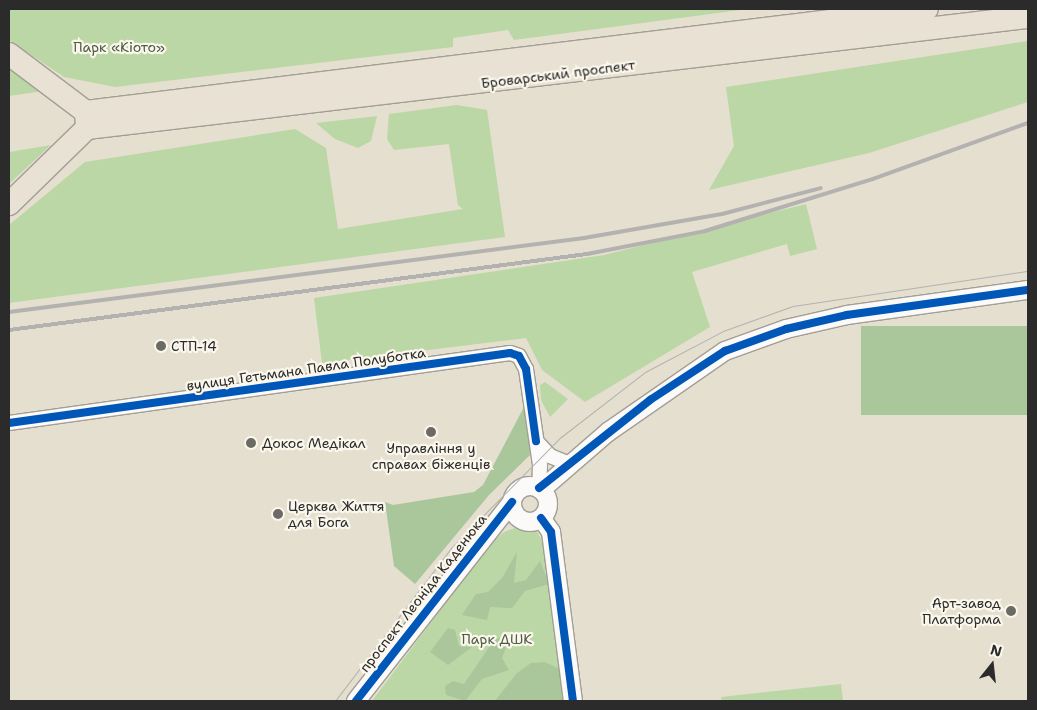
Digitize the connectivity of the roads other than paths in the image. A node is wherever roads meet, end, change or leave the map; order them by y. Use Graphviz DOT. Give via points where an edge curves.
graph roads {
  1 [pos="927,9"];
  2 [pos="1028,17"];
  3 [pos="9,54"];
  4 [pos="87,120"];
  5 [pos="9,204"];
  6 [pos="1028,290"];
  7 [pos="9,423"];
  8 [pos="536,441"];
  9 [pos="570,464"];
  10 [pos="540,489"];
  11 [pos="512,502"];
  12 [pos="541,518"];
  13 [pos="356,701"];
  14 [pos="573,701"];
  1 -- 4 [label="highway, Броварський проспект"];
  2 -- 4 [label="highway, Броварський проспект"];
  3 -- 4 [label="highway"];
  4 -- 5 [label="highway"];
  6 -- 9 [label="street" via="847,315 766,336 708,360"];
  7 -- 8 [label="street, вулиця Гетьмана Павла Полуботка" via="510,353 518,356 526,369"];
  8 -- 9 [label="street" via="550,456"];
  8 -- 10 [label="street, вулиця Гетьмана Павла Полуботка"];
  9 -- 10 [label="street"];
  10 -- 11 [label="street" via="522,488"];
  10 -- 12 [label="street" via="548,502"];
  11 -- 12 [label="street" via="519,517 530,521"];
  11 -- 13 [label="street, проспект Леоніда Каденюка"];
  12 -- 14 [label="street" via="551,532"];
}
